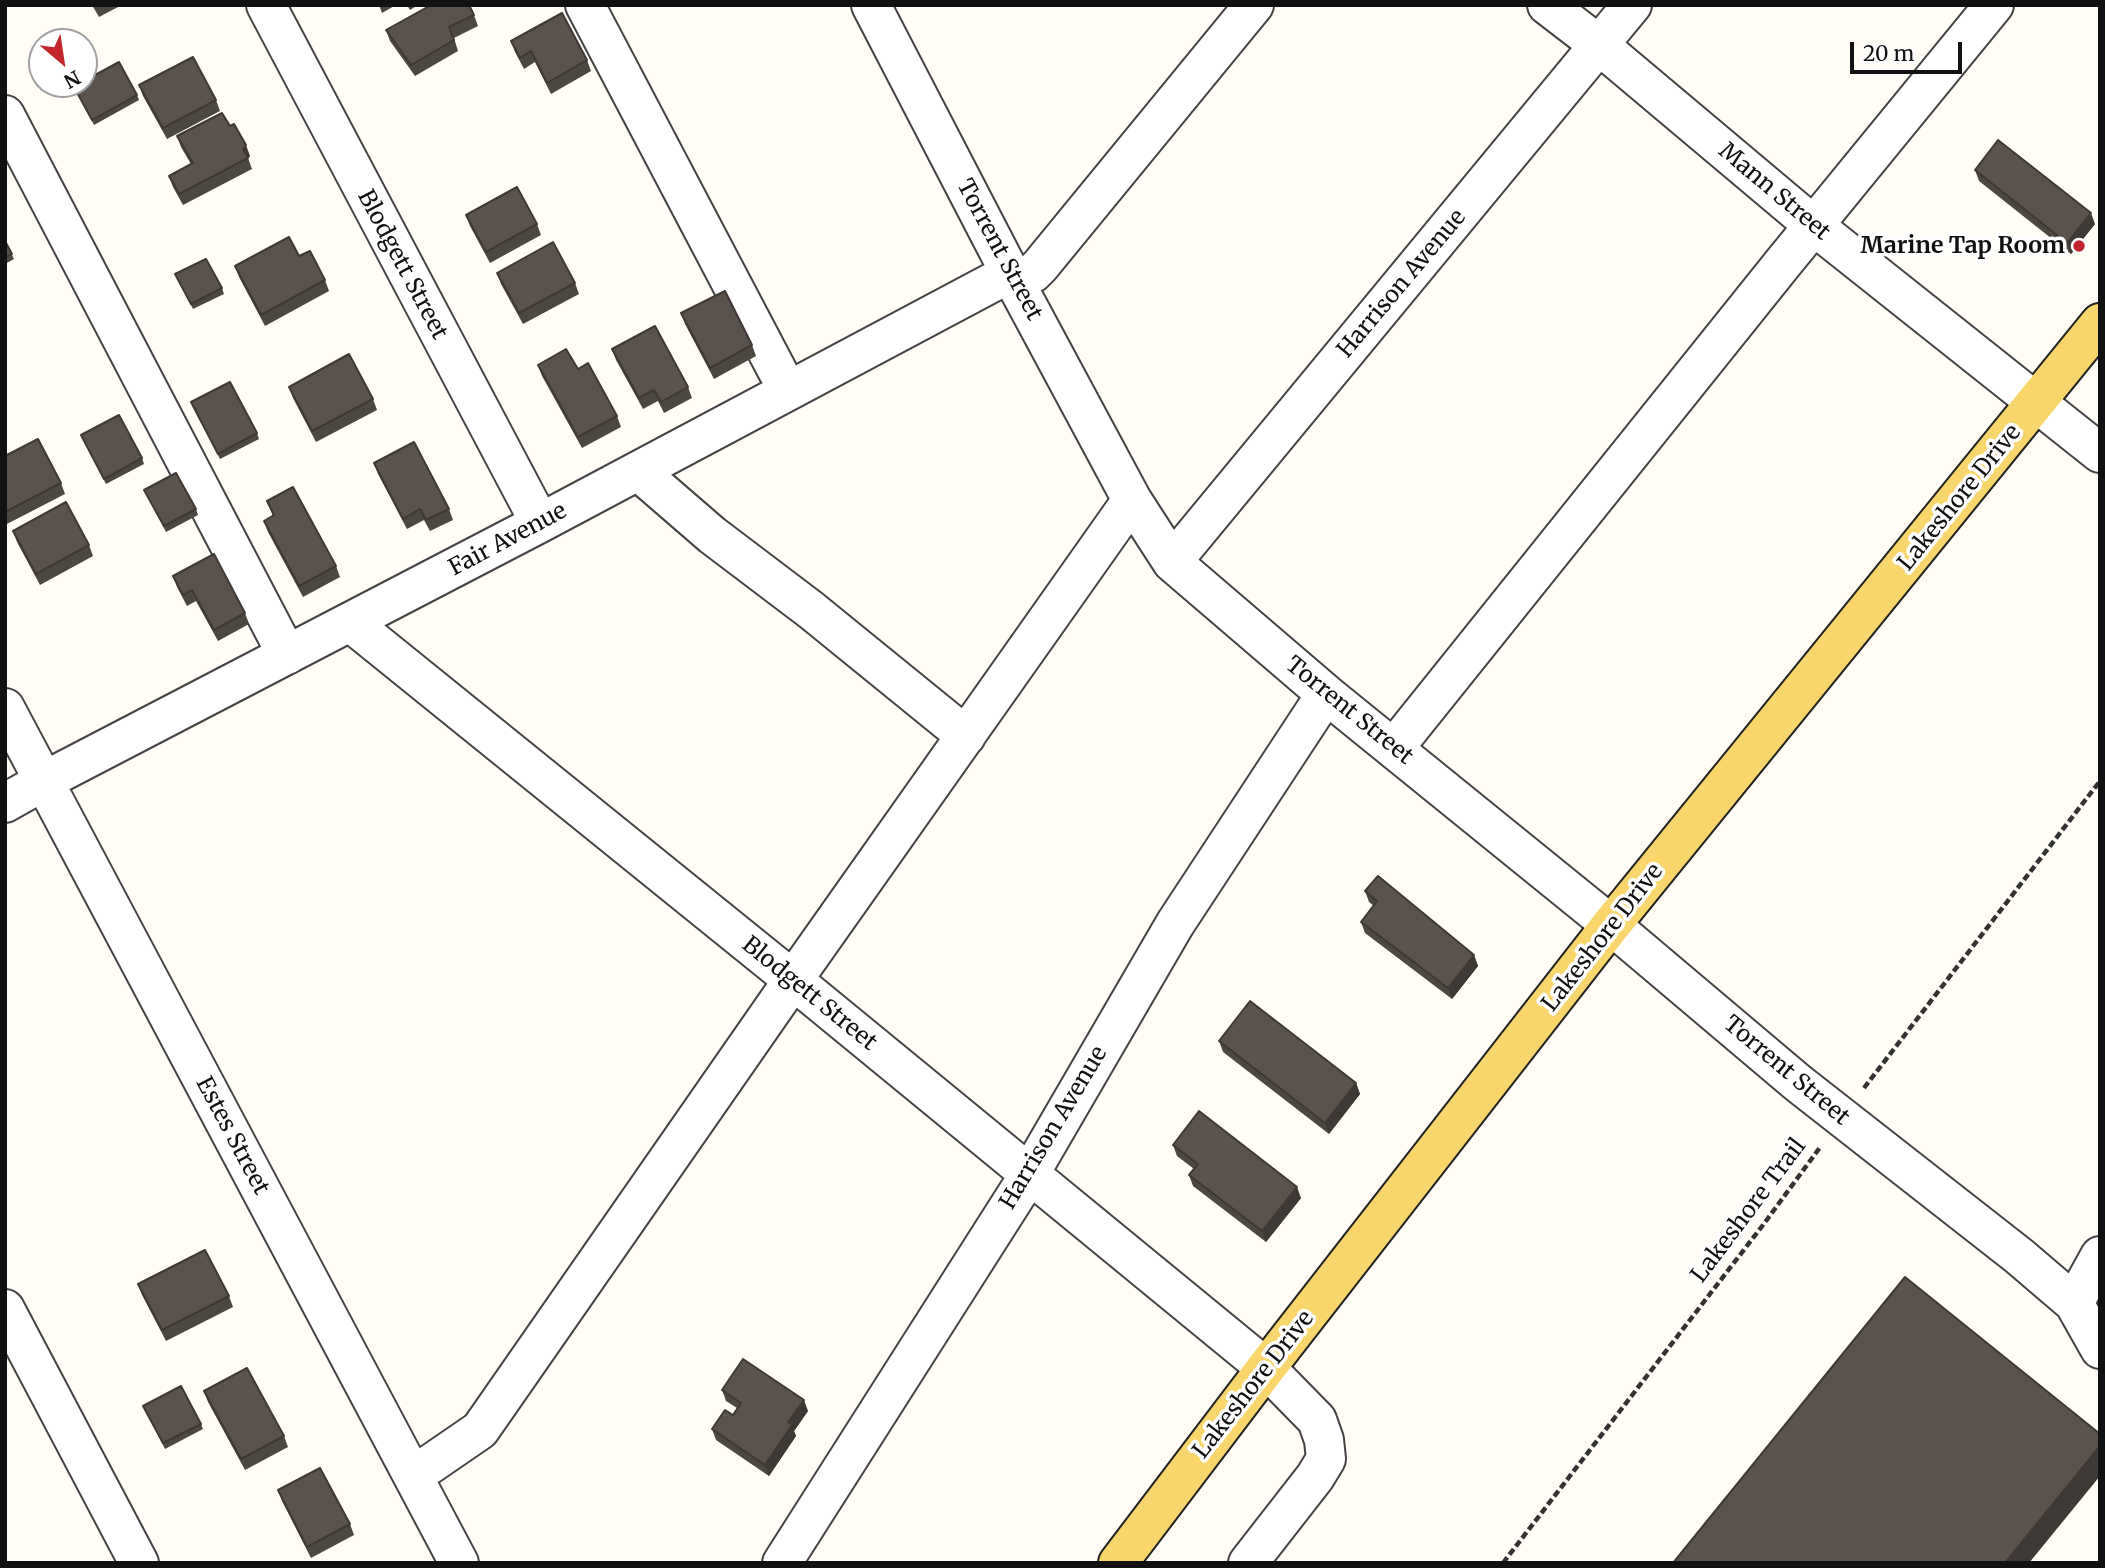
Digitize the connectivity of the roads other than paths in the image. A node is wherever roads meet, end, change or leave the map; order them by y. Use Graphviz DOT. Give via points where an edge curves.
graph roads {
  1 [pos="266,5"];
  2 [pos="585,5"];
  3 [pos="1254,5"];
  4 [pos="1547,5"];
  5 [pos="1632,5"];
  6 [pos="1994,5"];
  7 [pos="873,6"];
  8 [pos="1599,45"];
  9 [pos="5,116"];
  10 [pos="1813,225"];
  11 [pos="1013,278"];
  12 [pos="2093,344"];
  13 [pos="778,372"];
  14 [pos="2037,403"];
  15 [pos="2100,453"];
  16 [pos="638,471"];
  17 [pos="1132,500"];
  18 [pos="540,523"];
  19 [pos="1172,562"];
  20 [pos="351,622"];
  21 [pos="287,655"];
  22 [pos="1326,694"];
  23 [pos="5,708"];
  24 [pos="965,736"];
  25 [pos="1394,748"];
  26 [pos="44,781"];
  27 [pos="5,803"];
  28 [pos="1611,925"];
  29 [pos="793,980"];
  30 [pos="1029,1175"];
  31 [pos="2100,1256"];
  32 [pos="2074,1303"];
  33 [pos="5,1309"];
  34 [pos="2100,1349"];
  35 [pos="1266,1368"];
  36 [pos="413,1476"];
  37 [pos="139,1563"];
  38 [pos="459,1563"];
  39 [pos="782,1563"];
  40 [pos="1118,1563"];
  41 [pos="1248,1563"];
  1 -- 18 [label="street, Blodgett Street"];
  2 -- 13 [label="street"];
  3 -- 11 [label="street, Fair Avenue" via="1040,266 1033,273"];
  4 -- 8 [label="street, Mann Street"];
  5 -- 8 [label="street, Harrison Avenue"];
  6 -- 10 [label="street"];
  7 -- 11 [label="street, Torrent Street"];
  8 -- 10 [label="street, Mann Street"];
  8 -- 19 [label="street, Harrison Avenue"];
  9 -- 21 [label="street"];
  10 -- 14 [label="street, Mann Street"];
  10 -- 25 [label="street"];
  11 -- 16 [label="street, Fair Avenue"];
  11 -- 17 [label="street, Torrent Street"];
  12 -- 14 [label="main road, Lakeshore Drive"];
  14 -- 15 [label="street, Mann Street"];
  14 -- 28 [label="main road, Lakeshore Drive"];
  16 -- 18 [label="street, Fair Avenue"];
  16 -- 24 [label="street"];
  17 -- 19 [label="street, Torrent Street"];
  17 -- 24 [label="street"];
  18 -- 20 [label="street, Fair Avenue"];
  19 -- 22 [label="street, Torrent Street"];
  20 -- 21 [label="street, Fair Avenue"];
  20 -- 29 [label="street, Blodgett Street"];
  21 -- 26 [label="street, Fair Avenue"];
  22 -- 25 [label="street, Torrent Street"];
  22 -- 30 [label="street, Harrison Avenue" via="1175,924"];
  23 -- 26 [label="street, Estes Street"];
  24 -- 29 [label="street"];
  25 -- 28 [label="street, Torrent Street"];
  26 -- 27 [label="street, Fair Avenue"];
  26 -- 36 [label="street, Estes Street"];
  28 -- 32 [label="street, Torrent Street"];
  28 -- 35 [label="main road, Lakeshore Drive"];
  29 -- 30 [label="street, Blodgett Street"];
  29 -- 36 [label="street" via="480,1430"];
  30 -- 35 [label="street, Blodgett Street"];
  30 -- 39 [label="street, Harrison Avenue"];
  31 -- 32 [label="street"];
  32 -- 34 [label="street"];
  33 -- 37 [label="street"];
  35 -- 40 [label="main road, Lakeshore Drive"];
  35 -- 41 [label="street, Blodgett Street" via="1317,1420 1326,1459"];
  36 -- 38 [label="street, Estes Street"];
}
